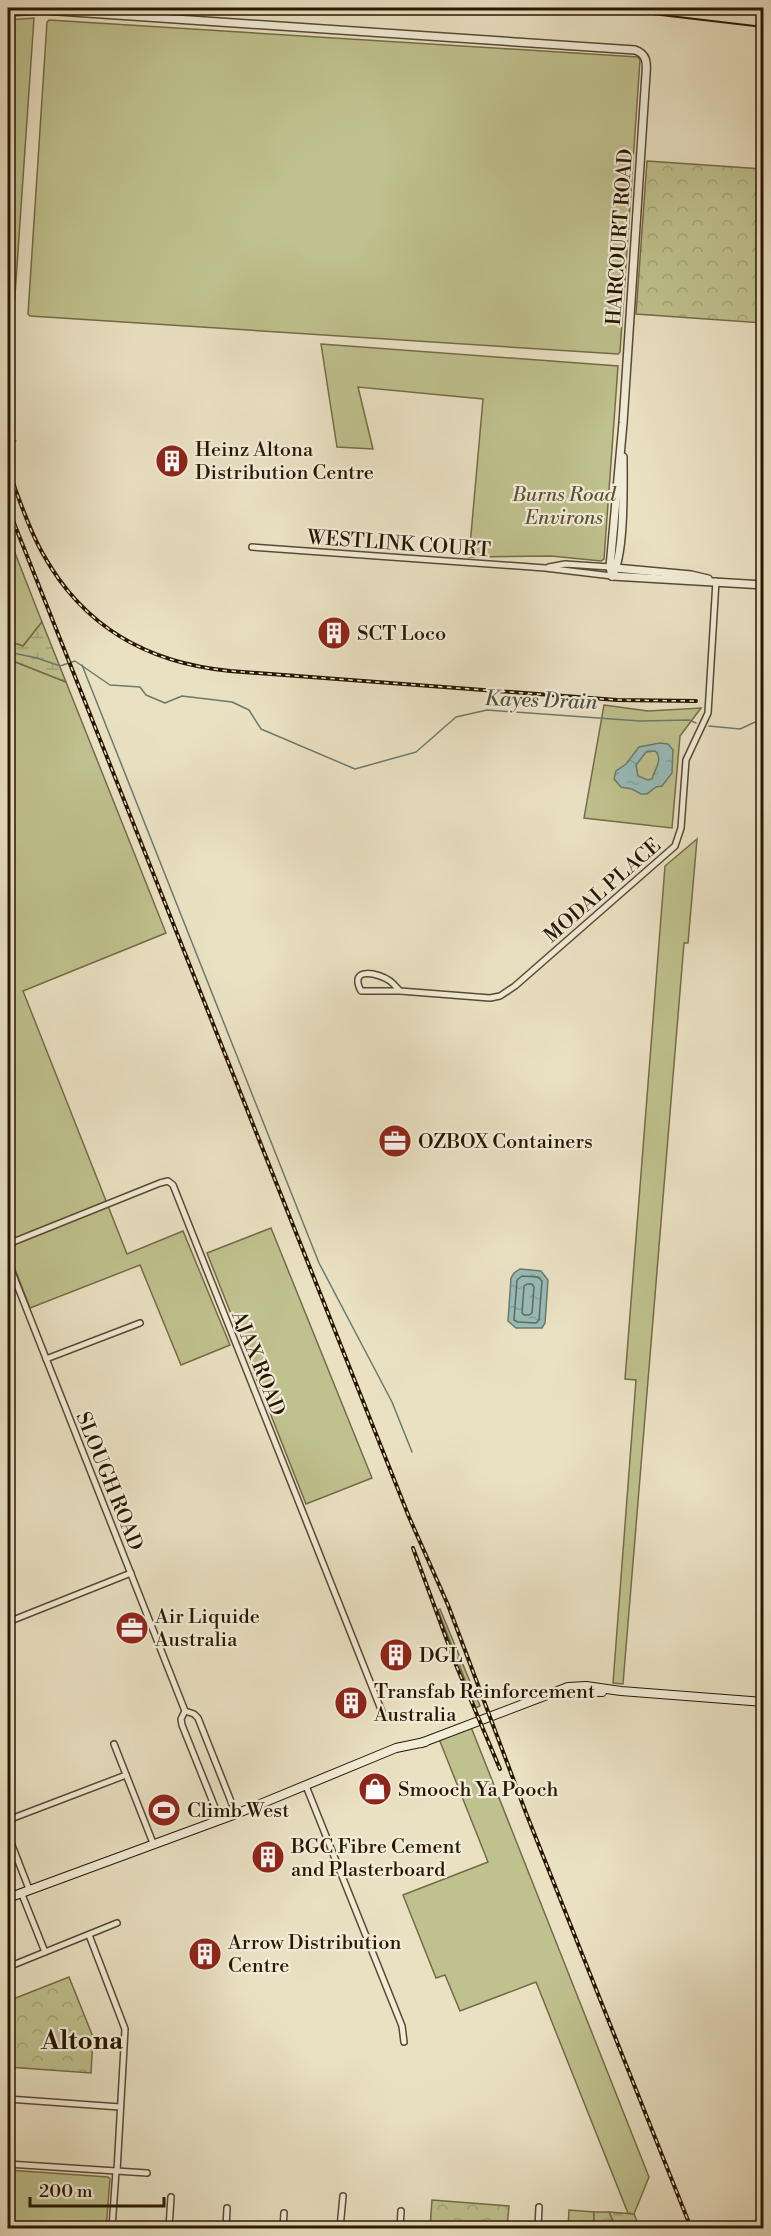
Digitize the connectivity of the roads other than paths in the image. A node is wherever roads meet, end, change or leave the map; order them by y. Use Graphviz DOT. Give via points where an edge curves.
graph roads {
  1 [pos="653,8"];
  2 [pos="8,12"];
  3 [pos="764,21"];
  4 [pos="252,547"];
  5 [pos="544,568"];
  6 [pos="613,568"];
  7 [pos="612,576"];
  8 [pos="716,581"];
  9 [pos="764,585"];
  10 [pos="362,991"];
  11 [pos="400,991"];
  12 [pos="361,999"];
  13 [pos="8,1244"];
  14 [pos="8,1262"];
  15 [pos="140,1323"];
  16 [pos="46,1359"];
  17 [pos="131,1574"];
  18 [pos="8,1621"];
  19 [pos="764,1702"];
  20 [pos="185,1711"];
  21 [pos="384,1717"];
  22 [pos="114,1744"];
  23 [pos="126,1775"];
  24 [pos="306,1786"];
  25 [pos="236,1814"];
  26 [pos="8,1820"];
  27 [pos="220,1820"];
  28 [pos="8,1835"];
  29 [pos="153,1843"];
  30 [pos="25,1891"];
  31 [pos="8,1898"];
  32 [pos="117,1923"];
  33 [pos="88,1935"];
  34 [pos="45,1952"];
  35 [pos="8,1967"];
  36 [pos="404,2042"];
  37 [pos="8,2099"];
  38 [pos="120,2107"];
  39 [pos="8,2164"];
  40 [pos="116,2171"];
  41 [pos="147,2173"];
  42 [pos="343,2196"];
  43 [pos="171,2197"];
  44 [pos="539,2207"];
  45 [pos="227,2208"];
  46 [pos="401,2211"];
  47 [pos="284,2213"];
  48 [pos="112,2229"];
  49 [pos="168,2229"];
  50 [pos="226,2229"];
  51 [pos="283,2229"];
  52 [pos="340,2229"];
  53 [pos="400,2229"];
  54 [pos="538,2229"];
  1 -- 3 [label="highway"];
  2 -- 6 [label="street, HARCOURT ROAD" via="43,10 635,50 642,54 647,62"];
  4 -- 5 [label="street, WESTLINK COURT"];
  5 -- 6 [label="street, WESTLINK COURT" via="565,564"];
  5 -- 7 [label="street, WESTLINK COURT"];
  6 -- 7 [label="street, HARCOURT ROAD"];
  6 -- 8 [label="street"];
  7 -- 8 [label="street"];
  8 -- 9 [label="street"];
  8 -- 11 [label="street, MODAL PLACE" via="708,714 687,760 681,828 675,846 500,996"];
  10 -- 11 [label="street, MODAL PLACE"];
  10 -- 11 [label="street, MODAL PLACE" via="358,982 364,973 389,980"];
  10 -- 12 [label="street"];
  13 -- 21 [label="street, AJAX ROAD" via="160,1183 168,1181 173,1185"];
  14 -- 16 [label="street, SLOUGH ROAD"];
  15 -- 16 [label="street"];
  16 -- 17 [label="street, SLOUGH ROAD"];
  17 -- 18 [label="street"];
  17 -- 20 [label="street, SLOUGH ROAD"];
  19 -- 24 [label="main road" via="571,1690 547,1695"];
  20 -- 25 [label="street, SLOUGH ROAD" via="198,1718"];
  20 -- 27 [label="street, SLOUGH ROAD" via="182,1725"];
  22 -- 23 [label="street"];
  23 -- 26 [label="street"];
  23 -- 29 [label="street"];
  24 -- 25 [label="main road"];
  24 -- 36 [label="street" via="402,2026"];
  25 -- 27 [label="main road"];
  27 -- 29 [label="main road"];
  28 -- 30 [label="street"];
  29 -- 30 [label="main road"];
  30 -- 31 [label="main road"];
  30 -- 34 [label="street"];
  32 -- 33 [label="street"];
  33 -- 34 [label="street"];
  33 -- 38 [label="street" via="125,2029"];
  34 -- 35 [label="street"];
  37 -- 38 [label="street"];
  38 -- 40 [label="street"];
  39 -- 40 [label="street"];
  40 -- 41 [label="street"];
  40 -- 48 [label="street"];
  42 -- 52 [label="street"];
  43 -- 49 [label="street"];
  44 -- 54 [label="street"];
  45 -- 50 [label="street"];
  46 -- 53 [label="street"];
  47 -- 51 [label="street"];
}
